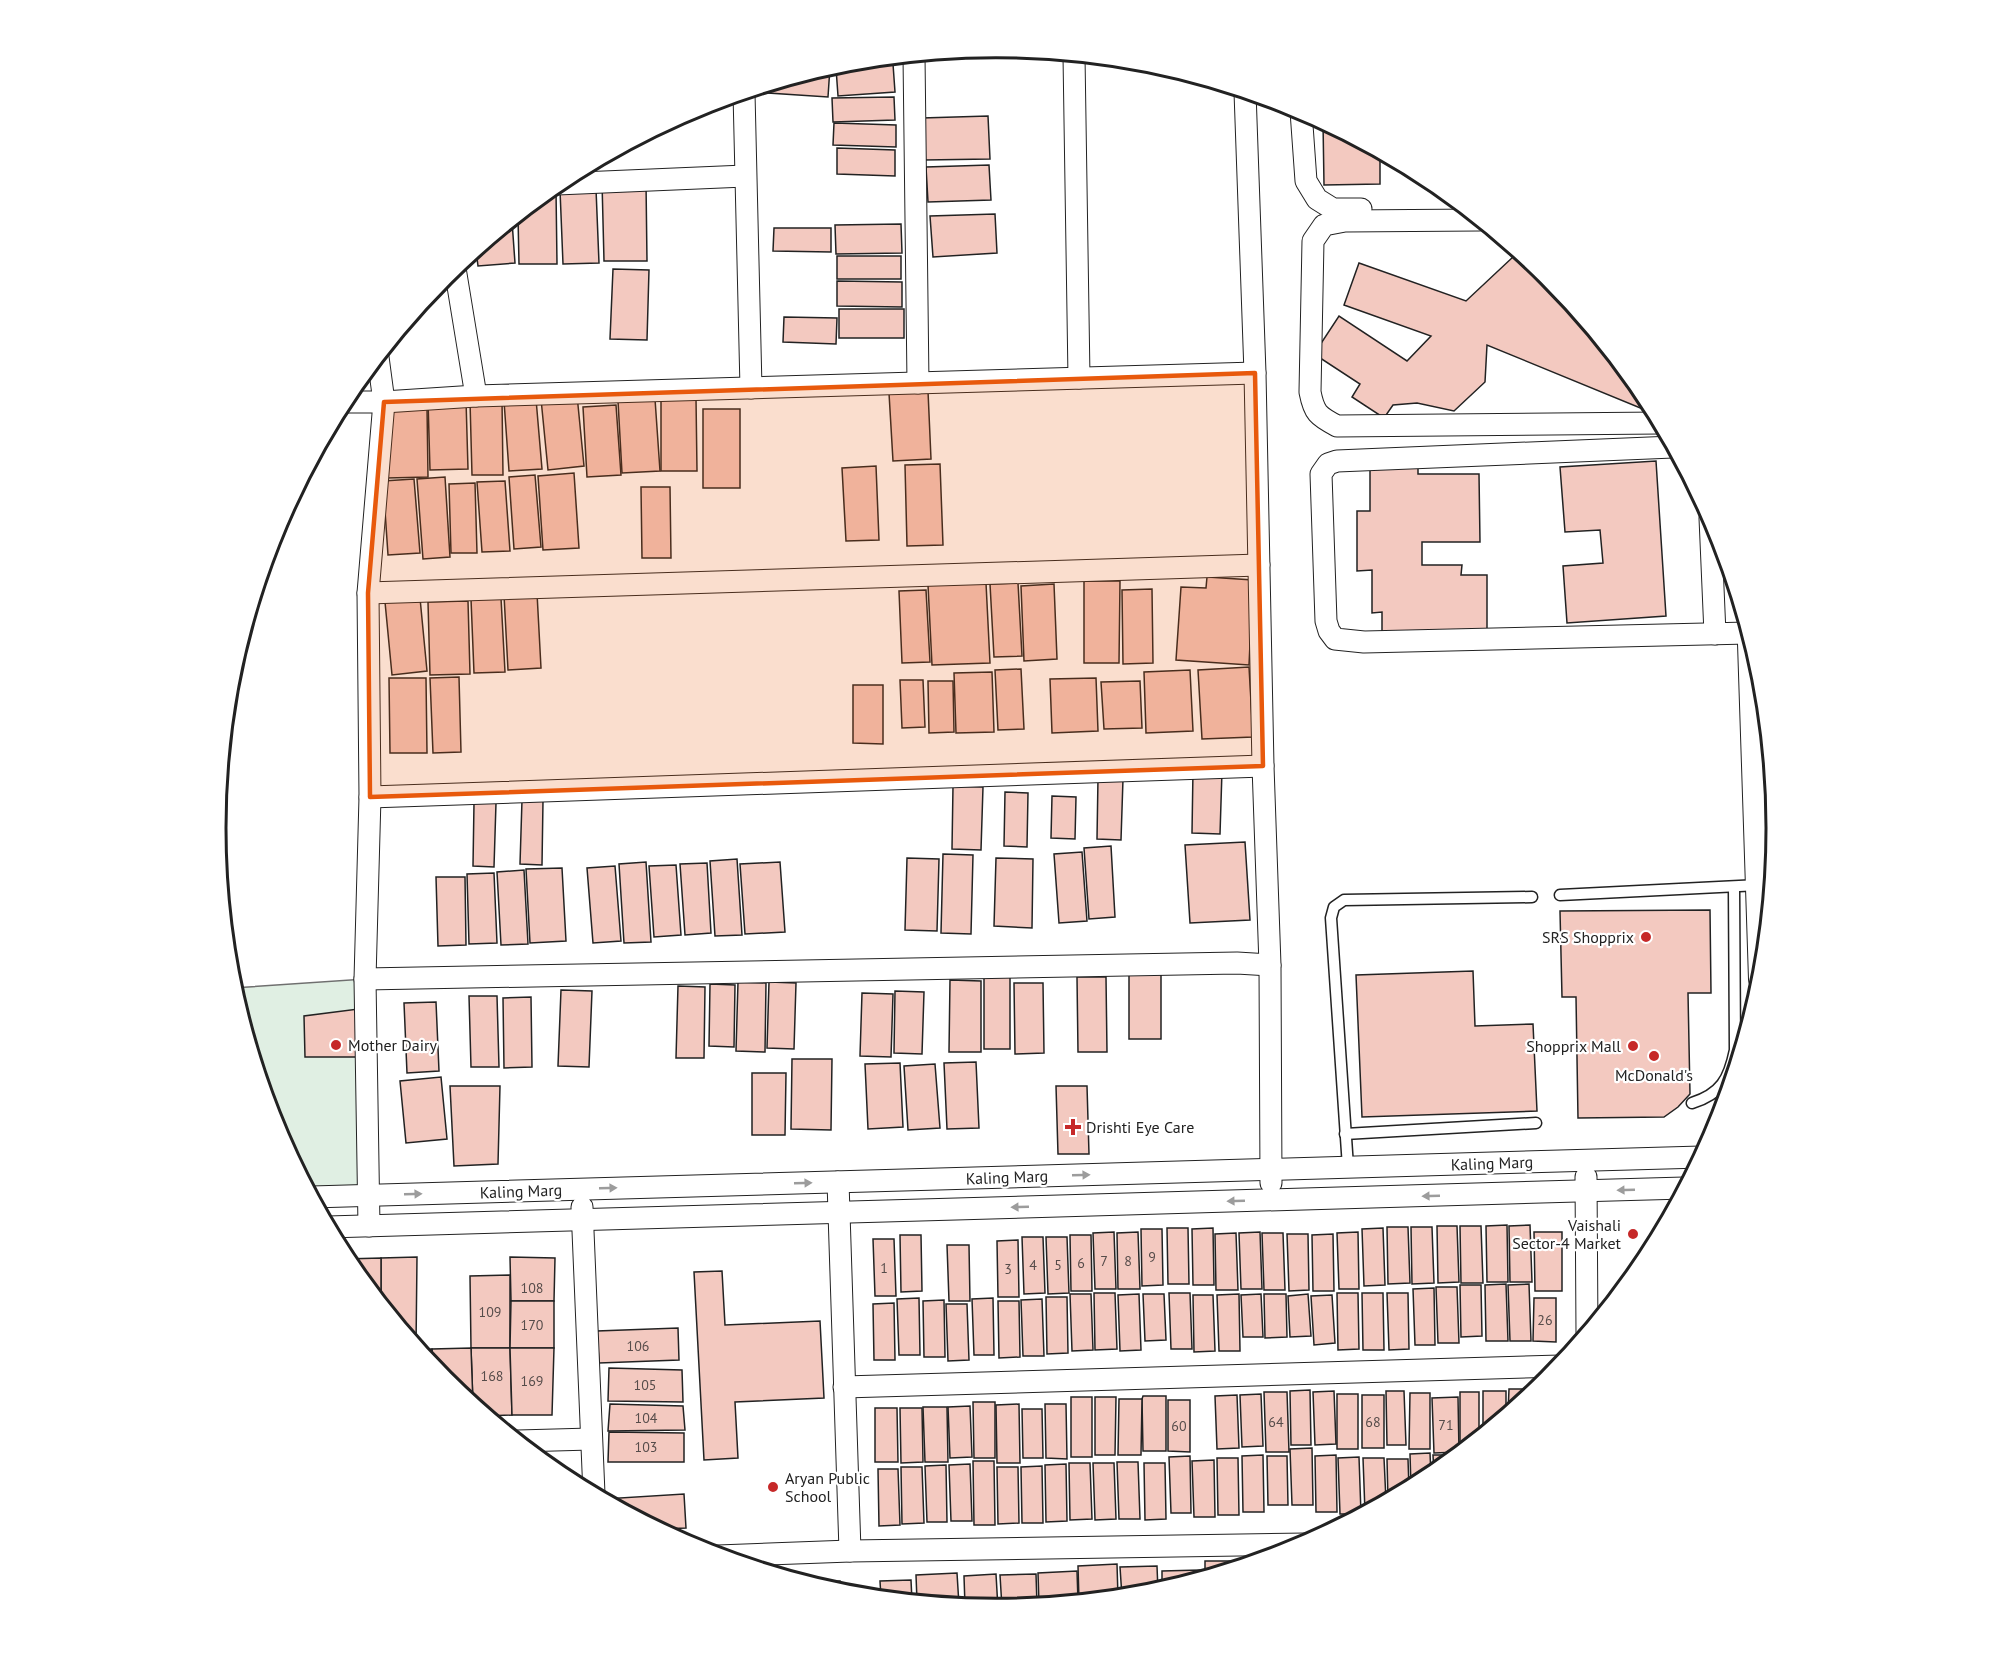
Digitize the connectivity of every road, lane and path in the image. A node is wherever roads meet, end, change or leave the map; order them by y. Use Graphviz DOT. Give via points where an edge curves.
graph roads {
  1 [pos="914,63"];
  2 [pos="1074,63"];
  3 [pos="1245,99"];
  4 [pos="744,100"];
  5 [pos="1302,122"];
  6 [pos="745,176"];
  7 [pos="579,181"];
  8 [pos="1454,210"];
  9 [pos="1468,220"];
  10 [pos="457,279"];
  11 [pos="379,368"];
  12 [pos="1255,373"];
  13 [pos="1079,378"];
  14 [pos="918,383"];
  15 [pos="751,388"];
  16 [pos="476,396"];
  17 [pos="355,402"];
  18 [pos="384,402"];
  19 [pos="1650,423"];
  20 [pos="1665,447"];
  21 [pos="1711,545"];
  22 [pos="1259,565"];
  23 [pos="368,593"];
  24 [pos="1741,633"];
  25 [pos="1715,634"];
  26 [pos="1750,675"];
  27 [pos="1263,766"];
  28 [pos="370,797"];
  29 [pos="1746,886"];
  30 [pos="1560,895"];
  31 [pos="1532,897"];
  32 [pos="1756,946"];
  33 [pos="1270,965"];
  34 [pos="365,979"];
  35 [pos="1736,1042"];
  36 [pos="1722,1085"];
  37 [pos="1692,1102"];
  38 [pos="1536,1123"];
  39 [pos="1345,1134"];
  40 [pos="1692,1157"];
  41 [pos="1586,1161"];
  42 [pos="1348,1167"];
  43 [pos="1271,1170"];
  44 [pos="838,1182"];
  45 [pos="1677,1188"];
  46 [pos="581,1189"];
  47 [pos="1587,1191"];
  48 [pos="369,1196"];
  49 [pos="320,1197"];
  50 [pos="1272,1200"];
  51 [pos="839,1212"];
  52 [pos="582,1220"];
  53 [pos="369,1226"];
  54 [pos="337,1227"];
  55 [pos="1587,1321"];
  56 [pos="1546,1366"];
  57 [pos="844,1387"];
  58 [pos="591,1439"];
  59 [pos="529,1441"];
  60 [pos="593,1484"];
  61 [pos="1279,1544"];
  62 [pos="850,1551"];
  63 [pos="741,1555"];
  1 -- 14 [label="street"];
  2 -- 13 [label="street"];
  3 -- 12 [label="street"];
  4 -- 6 [label="street"];
  5 -- 8 [label="street" via="1306,181 1317,198 1333,209"];
  6 -- 7 [label="street"];
  6 -- 15 [label="street"];
  9 -- 19 [label="street" via="1345,221 1324,225 1313,241 1313,409 1337,426"];
  10 -- 16 [label="street"];
  11 -- 18 [label="street"];
  12 -- 13 [label="street"];
  12 -- 22 [label="street"];
  13 -- 14 [label="street"];
  14 -- 15 [label="street"];
  15 -- 16 [label="street"];
  16 -- 18 [label="street"];
  17 -- 18 [label="street"];
  18 -- 23 [label="street"];
  20 -- 25 [label="street" via="1328,464 1322,474 1326,621 1335,639 1364,642"];
  21 -- 25 [label="street"];
  22 -- 23 [label="street"];
  22 -- 27 [label="street"];
  23 -- 28 [label="street"];
  24 -- 25 [label="street"];
  26 -- 29 [label="street"];
  27 -- 28 [label="street"];
  27 -- 33 [label="street"];
  28 -- 34 [label="street"];
  29 -- 30 [label="lane"];
  29 -- 32 [label="street"];
  29 -- 35 [label="lane"];
  31 -- 39 [label="lane" via="1344,900 1334,907 1331,918"];
  33 -- 34 [label="street"];
  33 -- 43 [label="street"];
  34 -- 48 [label="street"];
  36 -- 37 [label="lane" via="1717,1092"];
  38 -- 39 [label="lane"];
  39 -- 42 [label="lane"];
  40 -- 41 [label="street, Kaling Marg"];
  41 -- 42 [label="street, Kaling Marg"];
  41 -- 47 [label="street"];
  42 -- 43 [label="street, Kaling Marg"];
  44 -- 43 [label="street, Kaling Marg, one-way"];
  43 -- 50 [label="street"];
  46 -- 44 [label="street, Kaling Marg, one-way"];
  44 -- 51 [label="street"];
  45 -- 47 [label="street, Kaling Marg, one-way"];
  48 -- 46 [label="street, Kaling Marg, one-way"];
  46 -- 52 [label="street"];
  47 -- 50 [label="street, Kaling Marg, one-way"];
  47 -- 55 [label="street"];
  48 -- 49 [label="street, Kaling Marg"];
  48 -- 53 [label="street"];
  50 -- 51 [label="street, Kaling Marg, one-way"];
  51 -- 52 [label="street, Kaling Marg"];
  51 -- 57 [label="street"];
  52 -- 53 [label="street, Kaling Marg"];
  52 -- 58 [label="street"];
  53 -- 54 [label="street, Kaling Marg"];
  56 -- 57 [label="street"];
  57 -- 62 [label="street"];
  58 -- 59 [label="street"];
  58 -- 60 [label="street"];
  61 -- 62 [label="street"];
  62 -- 63 [label="street"];
}
